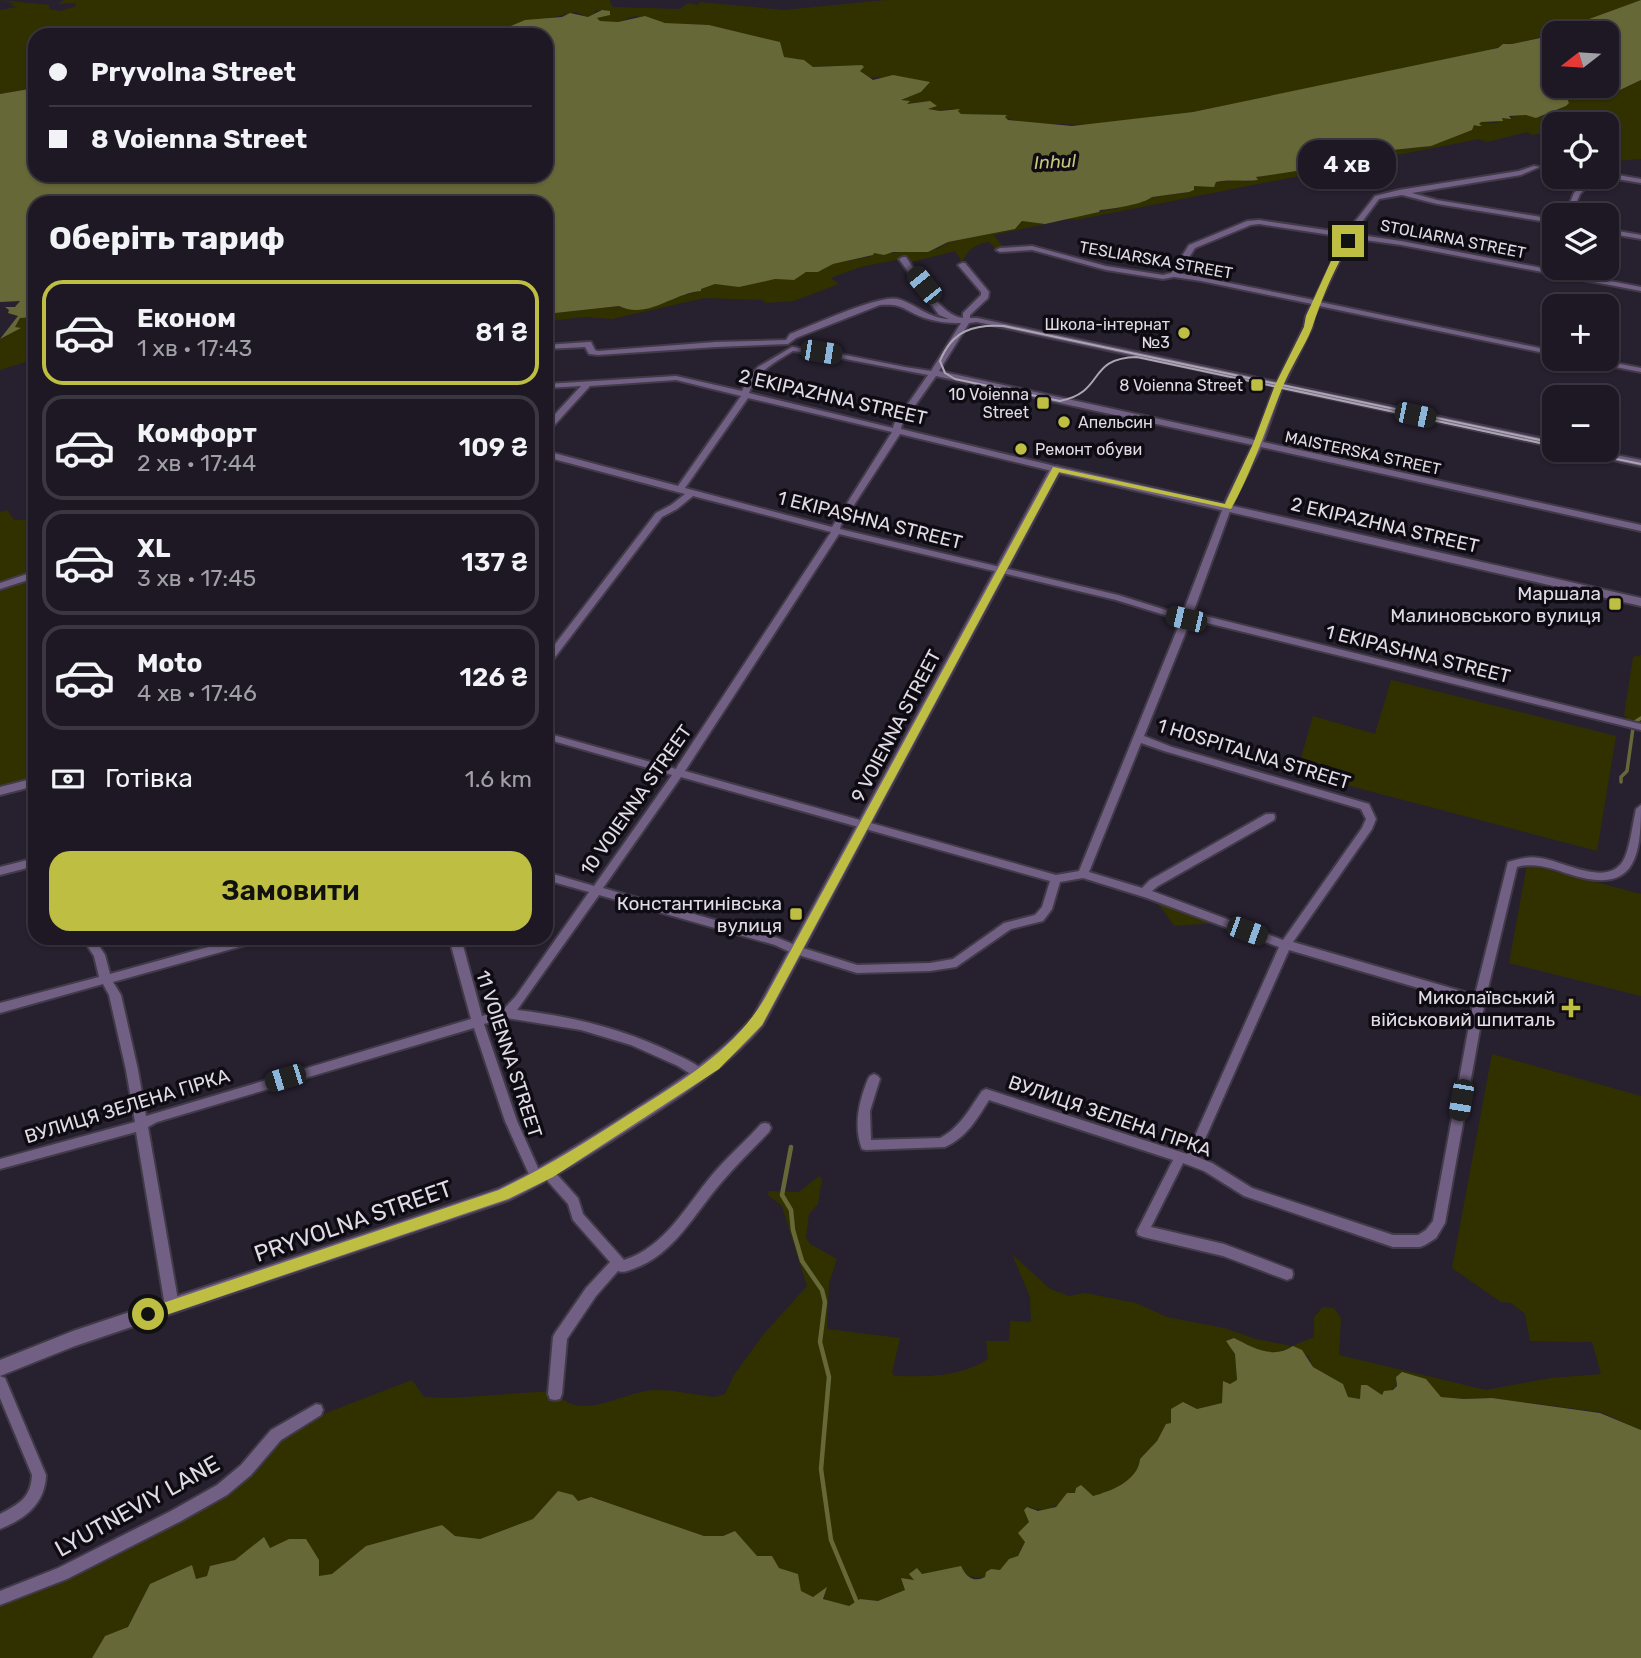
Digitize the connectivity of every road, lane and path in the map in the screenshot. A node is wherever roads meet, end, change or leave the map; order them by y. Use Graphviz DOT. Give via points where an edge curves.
graph roads {
  1 [pos="1536,167"];
  2 [pos="1619,177"];
  3 [pos="1641,181"];
  4 [pos="1399,192"];
  5 [pos="1542,219"];
  6 [pos="1619,233"];
  7 [pos="1348,235"];
  8 [pos="1641,237"];
  9 [pos="1000,250"];
  10 [pos="903,259"];
  11 [pos="962,265"];
  12 [pos="1174,275"];
  13 [pos="1641,289"];
  14 [pos="1316,304"];
  15 [pos="967,320"];
  16 [pos="790,345"];
  17 [pos="553,346"];
  18 [pos="1542,351"];
  19 [pos="1619,366"];
  20 [pos="1641,370"];
  21 [pos="934,373"];
  22 [pos="587,384"];
  23 [pos="553,386"];
  24 [pos="1279,386"];
  25 [pos="745,394"];
  26 [pos="553,421"];
  27 [pos="897,430"];
  28 [pos="1542,441"];
  29 [pos="1258,444"];
  30 [pos="553,456"];
  31 [pos="1619,458"];
  32 [pos="1641,463"];
  33 [pos="1056,468"];
  34 [pos="680,489"];
  35 [pos="691,493"];
  36 [pos="1228,507"];
  37 [pos="1641,528"];
  38 [pos="836,531"];
  39 [pos="1001,571"];
  40 [pos="28,580"];
  41 [pos="0,586"];
  42 [pos="1641,602"];
  43 [pos="1187,617"];
  44 [pos="553,654"];
  45 [pos="1641,727"];
  46 [pos="553,738"];
  47 [pos="1138,738"];
  48 [pos="677,774"];
  49 [pos="28,784"];
  50 [pos="0,791"];
  51 [pos="1641,809"];
  52 [pos="1270,817"];
  53 [pos="864,826"];
  54 [pos="1639,829"];
  55 [pos="28,864"];
  56 [pos="0,871"];
  57 [pos="1083,874"];
  58 [pos="553,878"];
  59 [pos="1056,879"];
  60 [pos="596,888"];
  61 [pos="1144,893"];
  62 [pos="1286,944"];
  63 [pos="93,945"];
  64 [pos="230,945"];
  65 [pos="456,945"];
  66 [pos="796,950"];
  67 [pos="105,977"];
  68 [pos="1479,1001"];
  69 [pos="769,1002"];
  70 [pos="0,1007"];
  71 [pos="507,1013"];
  72 [pos="476,1021"];
  73 [pos="701,1076"];
  74 [pos="874,1079"];
  75 [pos="141,1124"];
  76 [pos="765,1128"];
  77 [pos="1185,1158"];
  78 [pos="0,1164"];
  79 [pos="542,1176"];
  80 [pos="617,1263"];
  81 [pos="1287,1274"];
  82 [pos="172,1306"];
  83 [pos="0,1368"];
  84 [pos="0,1382"];
  85 [pos="555,1394"];
  86 [pos="316,1410"];
  87 [pos="0,1522"];
  88 [pos="0,1598"];
  1 -- 4 [label="street"];
  2 -- 3 [label="street"];
  4 -- 5 [label="street"];
  4 -- 7 [label="street" via="1377,197"];
  6 -- 8 [label="street"];
  7 -- 12 [label="street, STOLIARNA STREET" via="1250,223 1192,247"];
  7 -- 13 [label="street, STOLIARNA STREET"];
  7 -- 14 [label="street"];
  9 -- 12 [label="street, TESLIARSKA STREET" via="1032,248 1105,268"];
  10 -- 15 [label="street" via="942,313"];
  11 -- 15 [label="street, 10 VOIENNA STREET" via="985,292 966,315"];
  12 -- 14 [label="street, TESLIARSKA STREET"];
  14 -- 18 [label="street, TESLIARSKA STREET"];
  14 -- 24 [label="street"];
  15 -- 16 [label="street" via="942,321 892,301 793,337"];
  15 -- 21 [label="street, 10 VOIENNA STREET"];
  15 -- 24 [label="street"];
  16 -- 17 [label="street" via="699,344 598,353 588,344"];
  16 -- 21 [label="street, MAISTERSKA STREET"];
  16 -- 25 [label="street" via="755,373"];
  19 -- 20 [label="street"];
  21 -- 27 [label="street, 10 VOIENNA STREET"];
  21 -- 29 [label="street, MAISTERSKA STREET"];
  22 -- 23 [label="street, 2 EKIPAZHNA STREET"];
  22 -- 25 [label="street, 2 EKIPAZHNA STREET" via="676,378"];
  22 -- 26 [label="street"];
  24 -- 28 [label="street"];
  24 -- 29 [label="street"];
  25 -- 27 [label="street, 2 EKIPAZHNA STREET"];
  25 -- 34 [label="street"];
  27 -- 33 [label="street, 2 EKIPAZHNA STREET"];
  27 -- 38 [label="street, 10 VOIENNA STREET"];
  29 -- 36 [label="street"];
  29 -- 37 [label="street, MAISTERSKA STREET"];
  30 -- 34 [label="street, 1 EKIPASHNA STREET"];
  31 -- 32 [label="street"];
  33 -- 36 [label="street, 2 EKIPAZHNA STREET"];
  33 -- 39 [label="street, 9 VOIENNA STREET"];
  34 -- 35 [label="street, 1 EKIPASHNA STREET"];
  35 -- 38 [label="street, 1 EKIPASHNA STREET"];
  35 -- 44 [label="street" via="659,515"];
  36 -- 42 [label="street, 2 EKIPAZHNA STREET"];
  36 -- 43 [label="street"];
  38 -- 39 [label="street, 1 EKIPASHNA STREET"];
  38 -- 48 [label="street, 10 VOIENNA STREET"];
  39 -- 43 [label="street, 1 EKIPASHNA STREET"];
  39 -- 53 [label="street, 9 VOIENNA STREET"];
  40 -- 41 [label="street"];
  43 -- 45 [label="street, 1 EKIPASHNA STREET"];
  43 -- 47 [label="street"];
  46 -- 48 [label="street"];
  47 -- 57 [label="street"];
  47 -- 62 [label="street, 1 HOSPITALNA STREET" via="1365,807 1371,819 1367,829"];
  48 -- 53 [label="street"];
  48 -- 60 [label="street, 10 VOIENNA STREET"];
  49 -- 50 [label="street"];
  51 -- 54 [label="street"];
  52 -- 61 [label="street"];
  53 -- 59 [label="street"];
  53 -- 66 [label="street, 9 VOIENNA STREET"];
  54 -- 68 [label="street" via="1626,867 1606,877 1534,860 1512,865"];
  55 -- 56 [label="street"];
  57 -- 59 [label="street"];
  57 -- 61 [label="street"];
  58 -- 60 [label="street"];
  59 -- 66 [label="street" via="1047,909 1039,918 1008,926 956,962 856,969"];
  60 -- 66 [label="street"];
  60 -- 71 [label="street, 10 VOIENNA STREET"];
  61 -- 62 [label="street"];
  62 -- 68 [label="street"];
  62 -- 77 [label="street"];
  63 -- 67 [label="street"];
  64 -- 67 [label="street"];
  65 -- 72 [label="street, 11 VOIENNA STREET"];
  66 -- 69 [label="street, 9 VOIENNA STREET"];
  67 -- 70 [label="street"];
  67 -- 75 [label="street" via="115,995"];
  68 -- 77 [label="street, ВУЛИЦЯ ЗЕЛЕНА ГІРКА" via="1439,1223 1419,1241 1393,1241 1248,1192"];
  69 -- 73 [label="street, PRYVOLNA STREET" via="737,1045"];
  71 -- 72 [label="street, ВУЛИЦЯ ЗЕЛЕНА ГІРКА"];
  71 -- 73 [label="street" via="551,1017 591,1028 684,1062"];
  72 -- 75 [label="street, ВУЛИЦЯ ЗЕЛЕНА ГІРКА"];
  72 -- 79 [label="street, 11 VOIENNA STREET" via="525,1156"];
  73 -- 79 [label="street, PRYVOLNA STREET"];
  74 -- 77 [label="street, ВУЛИЦЯ ЗЕЛЕНА ГІРКА" via="861,1124 866,1145 951,1140 986,1094"];
  75 -- 78 [label="street, ВУЛИЦЯ ЗЕЛЕНА ГІРКА"];
  75 -- 82 [label="street"];
  76 -- 80 [label="street" via="672,1234 634,1265"];
  77 -- 81 [label="street" via="1143,1231 1224,1250"];
  79 -- 80 [label="street, 11 VOIENNA STREET" via="574,1202 577,1216"];
  79 -- 82 [label="street, PRYVOLNA STREET" via="503,1195"];
  80 -- 85 [label="street" via="560,1337"];
  82 -- 83 [label="street, PRYVOLNA STREET"];
  84 -- 87 [label="street" via="39,1475 40,1489 27,1507"];
  86 -- 88 [label="street, LYUTNEVIY LANE" via="276,1435 222,1490 62,1574"];
}
